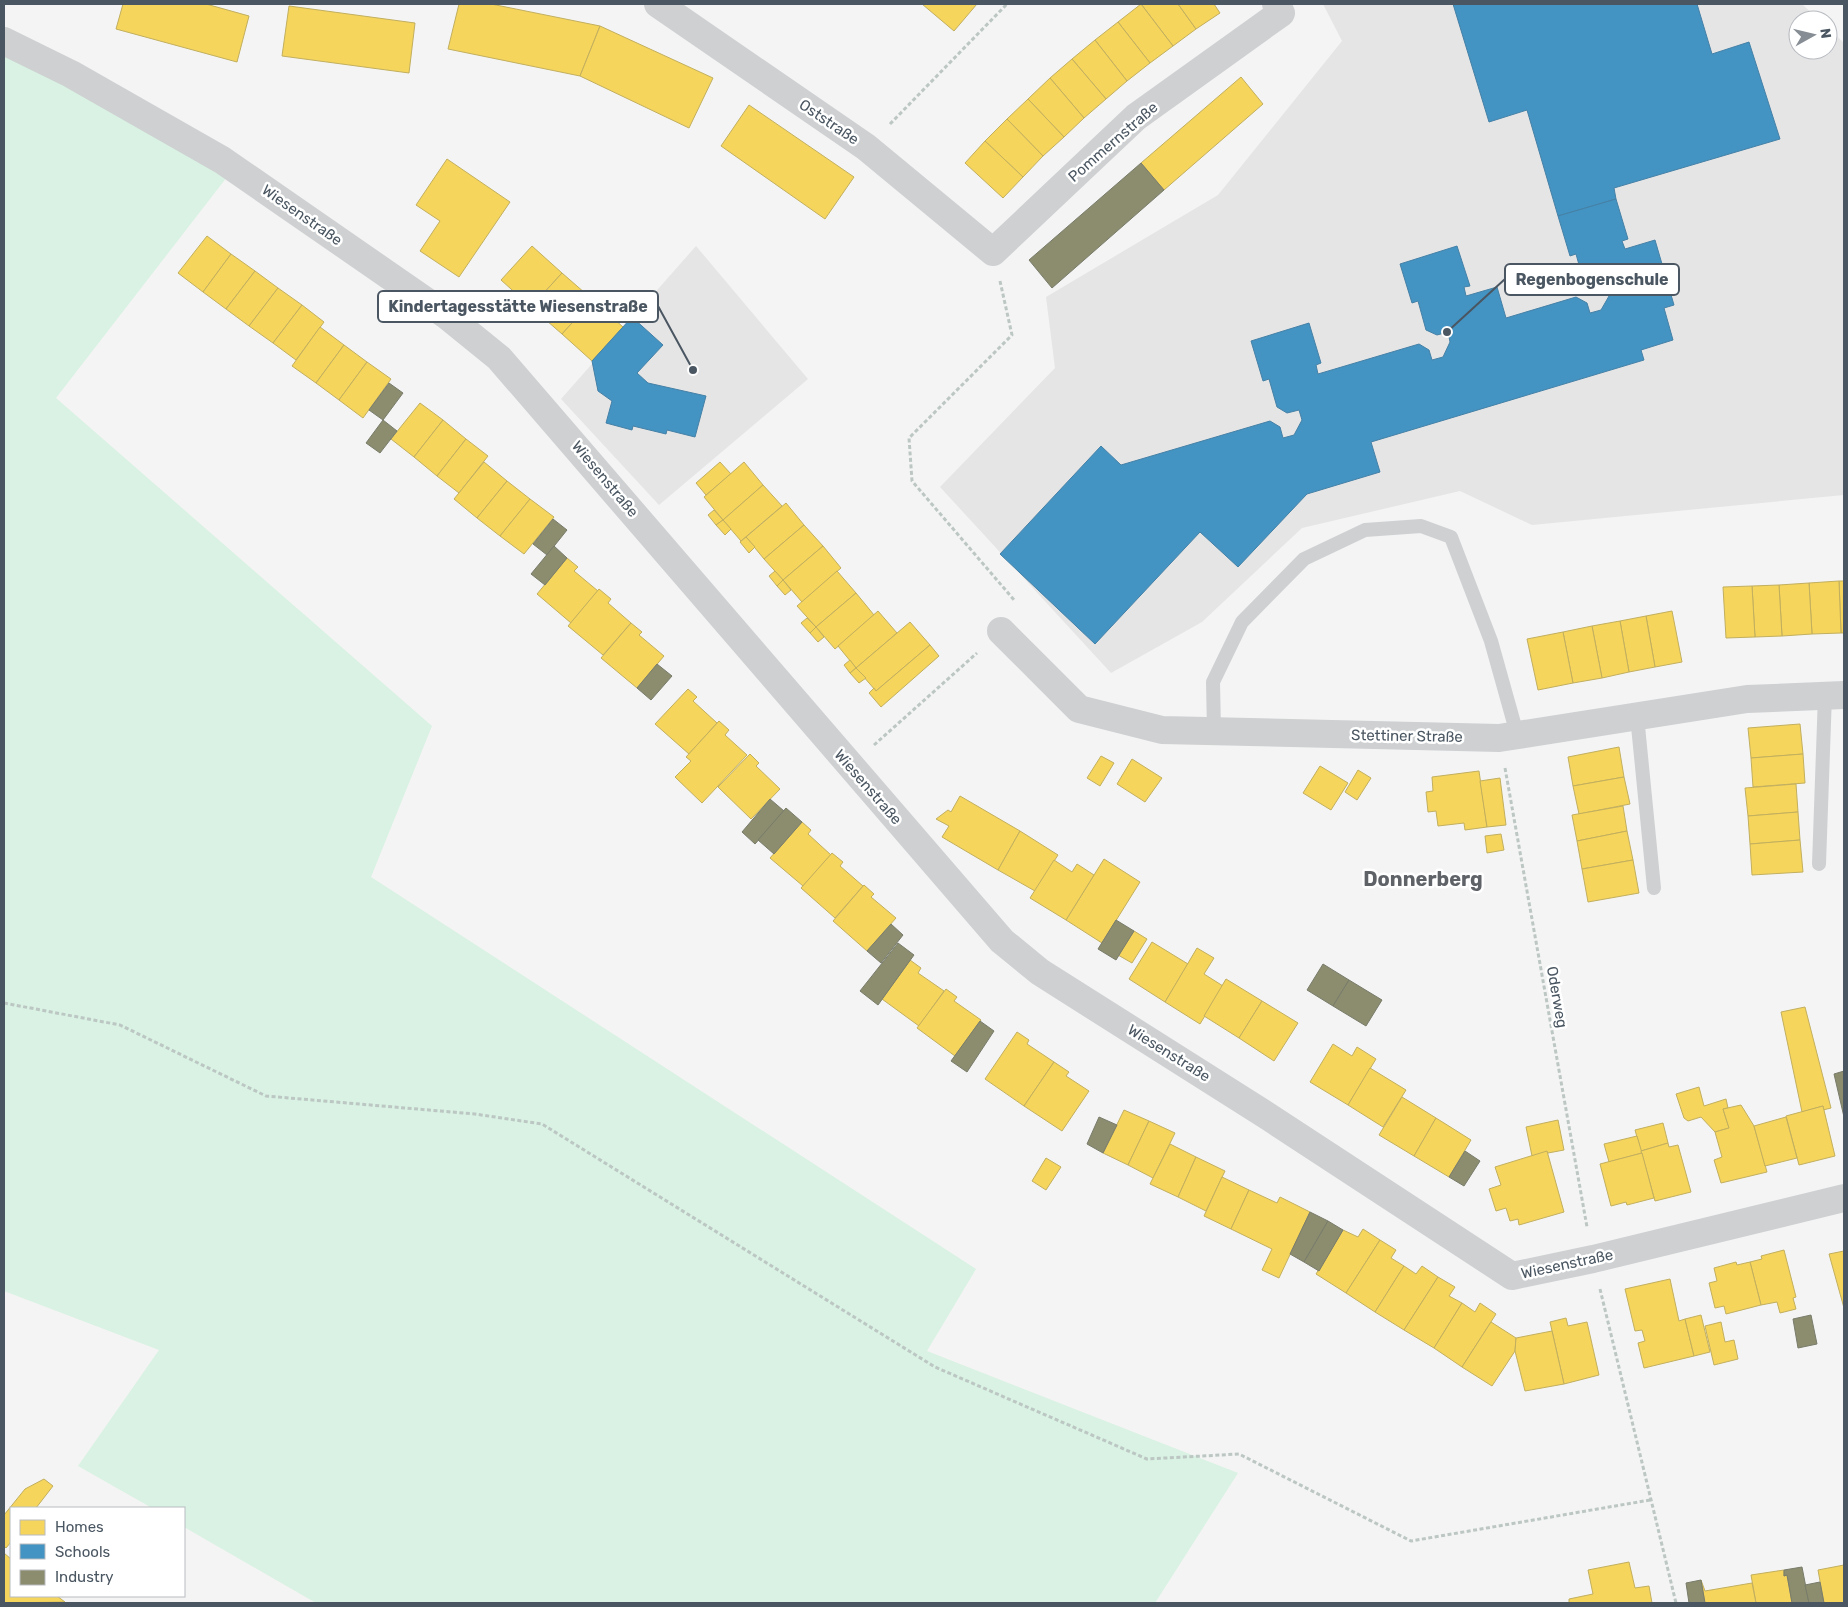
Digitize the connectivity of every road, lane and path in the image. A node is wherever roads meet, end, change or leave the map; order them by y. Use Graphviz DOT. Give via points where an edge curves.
graph roads {
  1 [pos="658,4"];
  2 [pos="1007,4"];
  3 [pos="1276,4"];
  4 [pos="4,41"];
  5 [pos="866,148"];
  6 [pos="993,252"];
  7 [pos="1001,631"];
  8 [pos="1834,695"];
  9 [pos="1637,716"];
  10 [pos="1214,732"];
  11 [pos="1508,736"];
  12 [pos="850,767"];
  13 [pos="1819,864"];
  14 [pos="1654,888"];
  15 [pos="4,1003"];
  16 [pos="1844,1198"];
  17 [pos="1593,1260"];
  18 [pos="1650,1500"];
  19 [pos="1676,1603"];
  1 -- 5 [label="street, Oststraße"];
  2 -- 5 [label="path"];
  3 -- 6 [label="street, Pommernstraße" via="1281,13 1136,117"];
  4 -- 12 [label="street, Wiesenstraße" via="71,74 222,160 446,315 499,358"];
  5 -- 6 [label="street, Oststraße"];
  6 -- 7 [label="path" via="1012,335 909,438 912,481 1018,604"];
  7 -- 10 [label="street, Stettiner Straße" via="1079,708 1162,730"];
  7 -- 12 [label="path"];
  8 -- 9 [label="street, Stettiner Straße" via="1747,700"];
  8 -- 13 [label="lane"];
  9 -- 11 [label="street, Stettiner Straße"];
  9 -- 14 [label="lane"];
  10 -- 11 [label="street, Stettiner Straße"];
  10 -- 11 [label="lane" via="1213,682 1242,622 1304,559 1365,530 1421,526 1451,537 1491,641"];
  11 -- 17 [label="path, Oderweg"];
  12 -- 17 [label="street, Wiesenstraße" via="1002,942 1040,972 1512,1276"];
  15 -- 18 [label="path" via="120,1025 266,1096 475,1114 542,1124 935,1367 1147,1459 1240,1454 1411,1541"];
  16 -- 17 [label="street, Wiesenstraße"];
  17 -- 18 [label="path, Oderweg"];
  18 -- 19 [label="path, Oderweg"];
}
